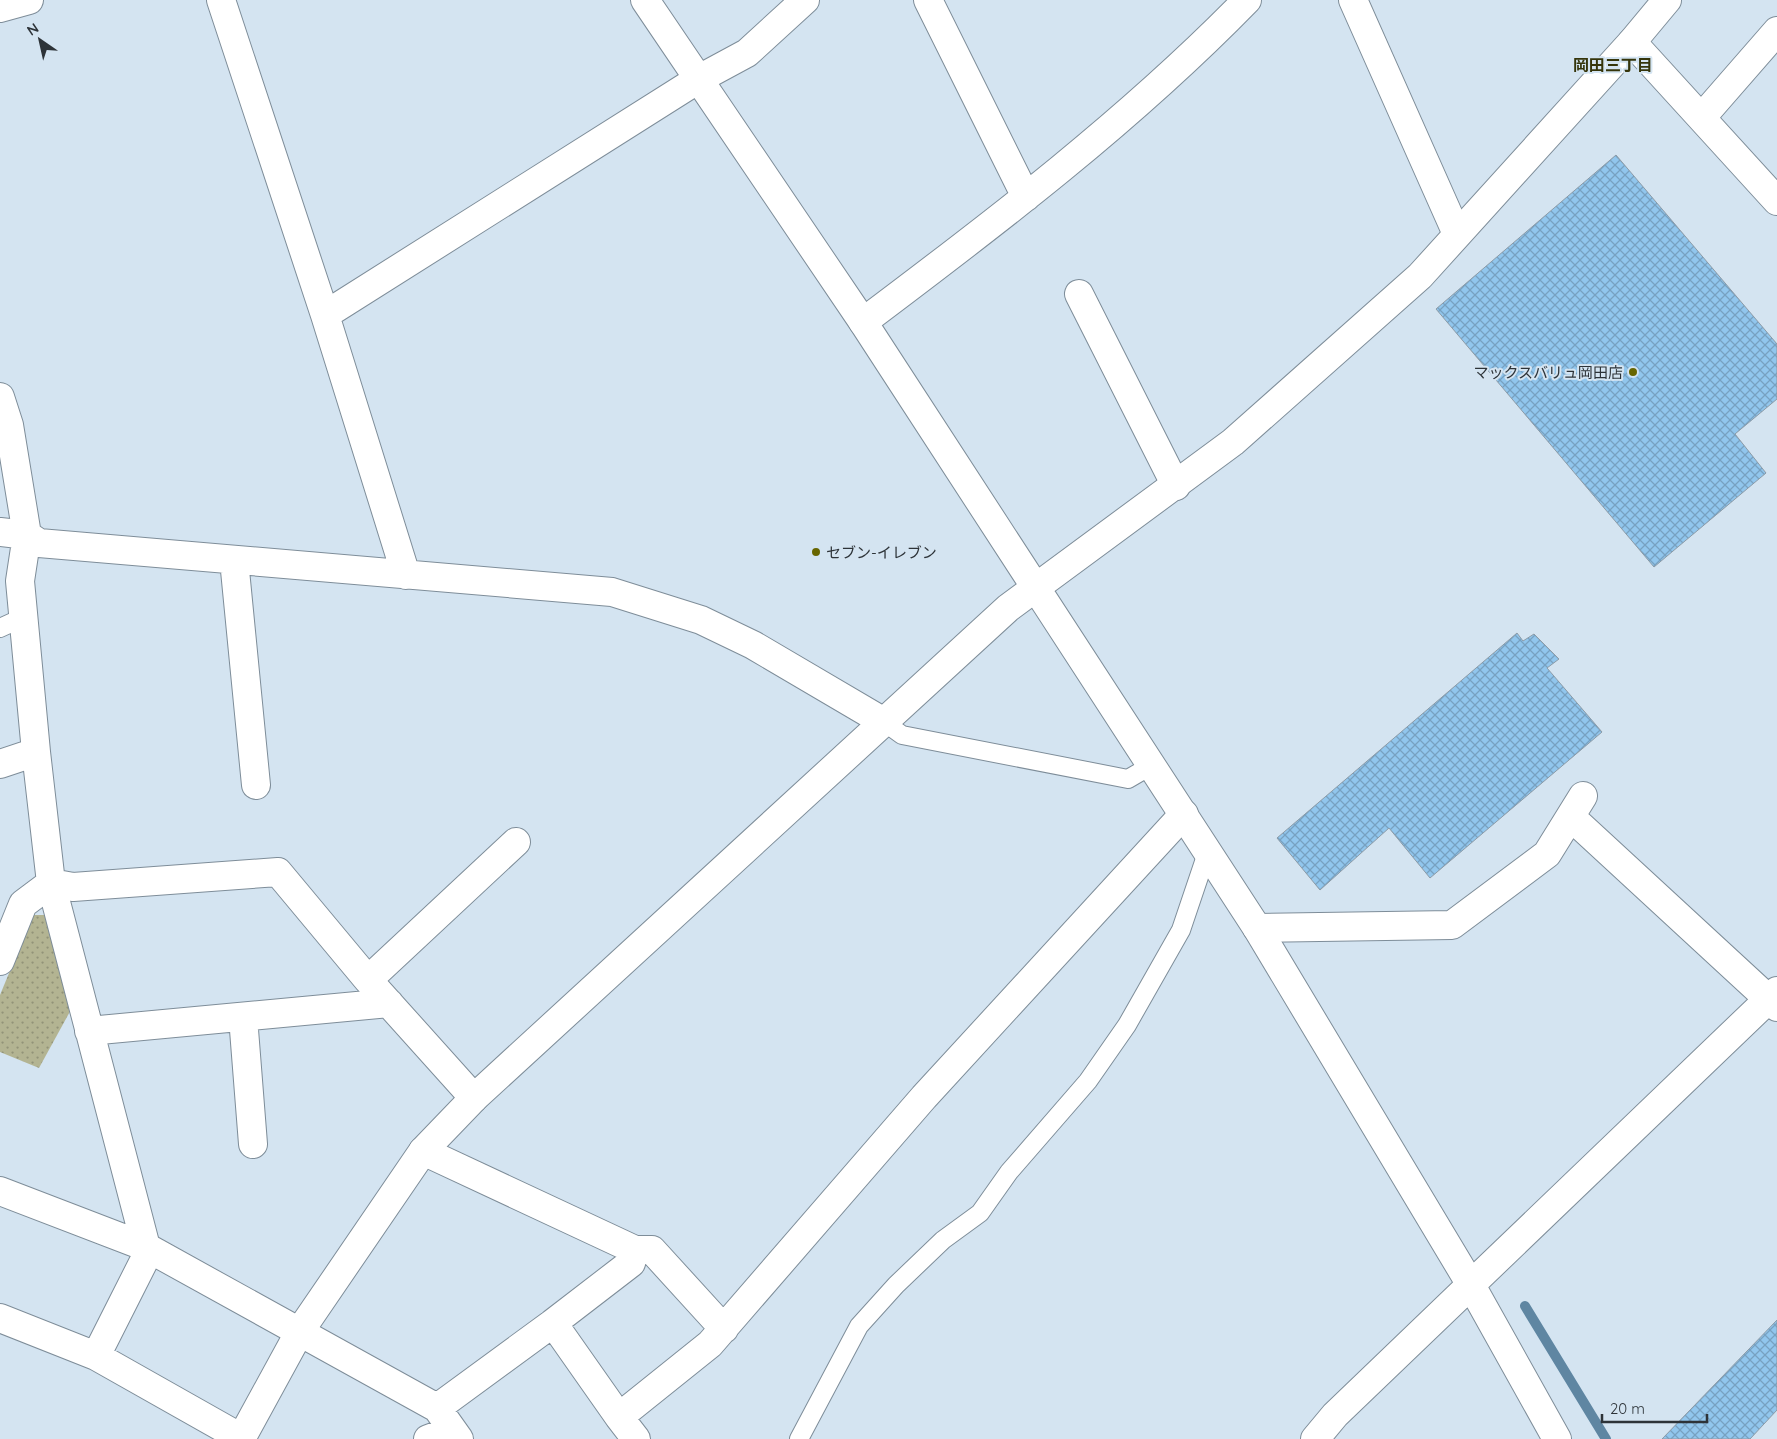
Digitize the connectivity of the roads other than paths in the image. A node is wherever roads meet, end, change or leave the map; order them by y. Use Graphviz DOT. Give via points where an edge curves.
graph roads {
  1 [pos="29,0"];
  2 [pos="222,0"];
  3 [pos="645,0"];
  4 [pos="805,0"];
  5 [pos="928,0"];
  6 [pos="1247,0"];
  7 [pos="1353,0"];
  8 [pos="1667,0"];
  9 [pos="0,8"];
  10 [pos="1777,31"];
  11 [pos="1632,42"];
  12 [pos="698,80"];
  13 [pos="1702,117"];
  14 [pos="1026,196"];
  15 [pos="1777,201"];
  16 [pos="1457,234"];
  17 [pos="1079,294"];
  18 [pos="326,316"];
  19 [pos="863,322"];
  20 [pos="0,397"];
  21 [pos="1176,486"];
  22 [pos="0,532"];
  23 [pos="27,535"];
  24 [pos="234,560"];
  25 [pos="406,575"];
  26 [pos="1034,588"];
  27 [pos="12,623"];
  28 [pos="884,722"];
  29 [pos="36,752"];
  30 [pos="0,764"];
  31 [pos="1152,766"];
  32 [pos="256,785"];
  33 [pos="1184,814"];
  34 [pos="516,842"];
  35 [pos="1207,853"];
  36 [pos="51,884"];
  37 [pos="1257,928"];
  38 [pos="0,961"];
  39 [pos="368,980"];
  40 [pos="1774,999"];
  41 [pos="389,1003"];
  42 [pos="243,1016"];
  43 [pos="89,1031"];
  44 [pos="474,1098"];
  45 [pos="253,1144"];
  46 [pos="423,1151"];
  47 [pos="0,1191"];
  48 [pos="148,1248"];
  49 [pos="635,1250"];
  50 [pos="1471,1284"];
  51 [pos="0,1318"];
  52 [pos="553,1323"];
  53 [pos="724,1329"];
  54 [pos="300,1331"];
  55 [pos="96,1356"];
  56 [pos="437,1408"];
  57 [pos="619,1417"];
  58 [pos="446,1436"];
  59 [pos="242,1439"];
  60 [pos="636,1439"];
  61 [pos="799,1439"];
  62 [pos="1315,1439"];
  63 [pos="1557,1439"];
  1 -- 9 [label="street"];
  2 -- 18 [label="street"];
  3 -- 12 [label="street"];
  4 -- 12 [label="street" via="747,53"];
  5 -- 14 [label="street"];
  6 -- 14 [label="street" via="1192,56"];
  7 -- 16 [label="street"];
  8 -- 11 [label="street"];
  10 -- 13 [label="street"];
  11 -- 13 [label="street"];
  11 -- 16 [label="street"];
  12 -- 18 [label="street"];
  12 -- 19 [label="street"];
  13 -- 15 [label="street"];
  14 -- 19 [label="street"];
  16 -- 21 [label="street" via="1412,282 1233,442"];
  17 -- 21 [label="street"];
  18 -- 25 [label="street"];
  19 -- 26 [label="street"];
  20 -- 23 [label="street" via="9,425"];
  21 -- 26 [label="street"];
  22 -- 23 [label="street"];
  23 -- 24 [label="street" via="39,543"];
  23 -- 27 [label="street"];
  24 -- 25 [label="street"];
  24 -- 32 [label="street"];
  25 -- 28 [label="street" via="612,592 701,620 753,645"];
  26 -- 28 [label="street"];
  26 -- 31 [label="street"];
  27 -- 29 [label="street"];
  28 -- 31 [label="lane" via="902,735 1128,779"];
  28 -- 44 [label="street"];
  29 -- 30 [label="street"];
  29 -- 36 [label="street"];
  31 -- 33 [label="street"];
  33 -- 35 [label="street"];
  33 -- 53 [label="street" via="924,1097"];
  34 -- 39 [label="street"];
  35 -- 37 [label="street"];
  35 -- 61 [label="lane" via="1181,930 1127,1025 1088,1081 1008,1172 980,1213 943,1240 859,1326"];
  36 -- 38 [label="street" via="23,904"];
  36 -- 39 [label="street" via="73,887 278,872"];
  36 -- 43 [label="street"];
  37 -- 40 [label="street" via="1452,924 1547,854 1577,806"];
  37 -- 50 [label="street"];
  39 -- 41 [label="street"];
  40 -- 50 [label="street"];
  41 -- 42 [label="street"];
  41 -- 44 [label="street"];
  42 -- 43 [label="street"];
  42 -- 45 [label="street"];
  43 -- 48 [label="street"];
  44 -- 46 [label="street"];
  46 -- 49 [label="street"];
  46 -- 54 [label="street"];
  47 -- 48 [label="street"];
  48 -- 54 [label="street"];
  48 -- 55 [label="street"];
  49 -- 52 [label="street" via="631,1263"];
  49 -- 53 [label="street" via="652,1250"];
  50 -- 62 [label="street" via="1335,1415"];
  50 -- 63 [label="street"];
  51 -- 55 [label="street"];
  52 -- 56 [label="street"];
  52 -- 57 [label="street"];
  53 -- 57 [label="street" via="710,1344"];
  54 -- 56 [label="street"];
  54 -- 59 [label="street"];
  55 -- 59 [label="street"];
  56 -- 58 [label="street"];
  57 -- 60 [label="street"];
}
